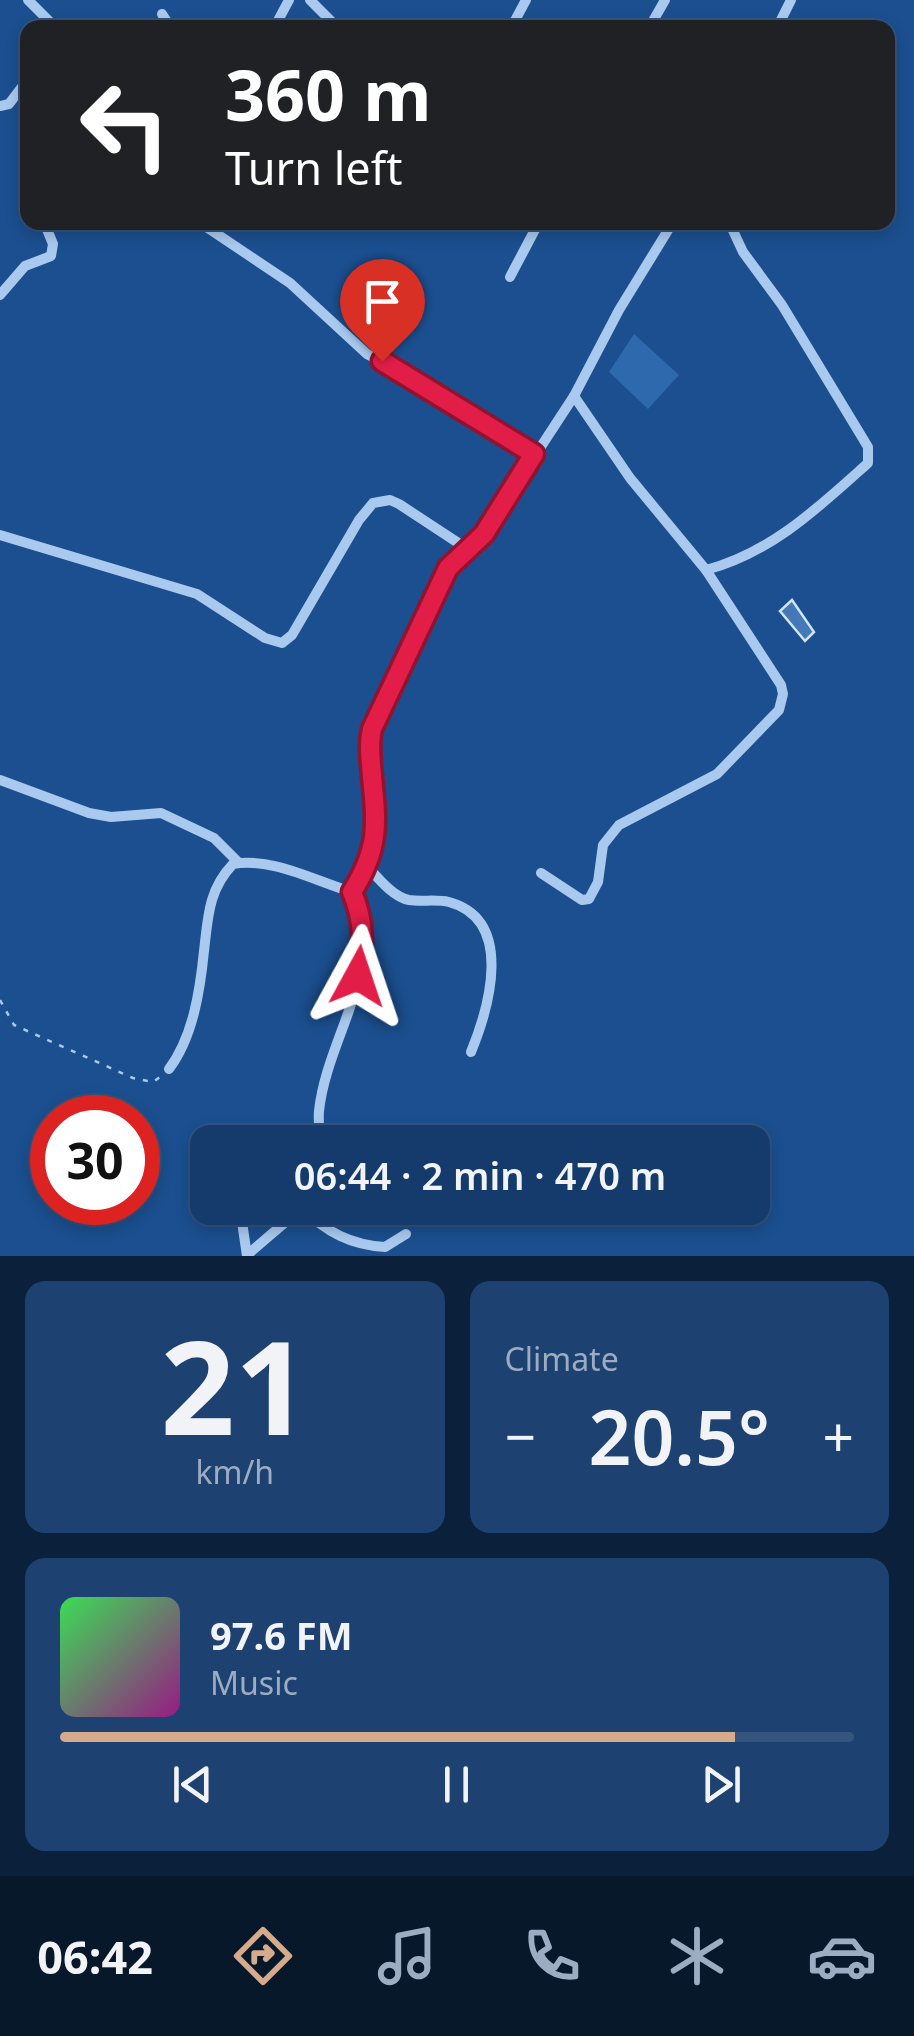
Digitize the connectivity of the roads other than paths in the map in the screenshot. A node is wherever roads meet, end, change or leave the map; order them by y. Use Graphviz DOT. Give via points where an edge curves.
graph roads {
  1 [pos="28,0"];
  2 [pos="310,0"];
  3 [pos="162,14"];
  4 [pos="48,20"];
  5 [pos="166,20"];
  6 [pos="329,20"];
  7 [pos="47,230"];
  8 [pos="211,230"];
  9 [pos="535,230"];
  10 [pos="668,230"];
  11 [pos="733,230"];
  12 [pos="510,277"];
  13 [pos="0,295"];
  14 [pos="574,396"];
  15 [pos="534,454"];
  16 [pos="0,535"];
  17 [pos="468,550"];
  18 [pos="706,570"];
  19 [pos="0,780"];
  20 [pos="238,863"];
  21 [pos="367,866"];
  22 [pos="541,873"];
  23 [pos="352,892"];
  24 [pos="471,1052"];
  25 [pos="168,1069"];
  26 [pos="319,1125"];
  27 [pos="243,1225"];
  28 [pos="282,1225"];
  29 [pos="319,1225"];
  30 [pos="406,1234"];
  31 [pos="247,1255"];
  1 -- 4 [label="street"];
  2 -- 6 [label="street"];
  3 -- 5 [label="street"];
  7 -- 13 [label="street" via="51,256 25,266"];
  8 -- 15 [label="street" via="290,283 367,354"];
  9 -- 12 [label="street"];
  10 -- 14 [label="street"];
  11 -- 18 [label="street" via="870,455 868,464 782,535"];
  14 -- 15 [label="street"];
  14 -- 18 [label="street"];
  15 -- 17 [label="street"];
  16 -- 17 [label="street" via="196,594 282,643 373,503 399,504"];
  17 -- 21 [label="street" via="446,572 372,729 377,827"];
  18 -- 22 [label="street" via="781,684 779,710 717,774 619,825 604,845 589,899"];
  19 -- 20 [label="street" via="111,818 160,814 214,838"];
  20 -- 23 [label="street" via="293,871"];
  20 -- 25 [label="street" via="228,868 210,904 197,1000"];
  21 -- 23 [label="street"];
  21 -- 24 [label="street" via="400,897 449,902 484,928 491,983"];
  23 -- 26 [label="street" via="361,913 362,954"];
  27 -- 31 [label="street"];
  28 -- 31 [label="street"];
  29 -- 30 [label="street" via="385,1247"];
}
